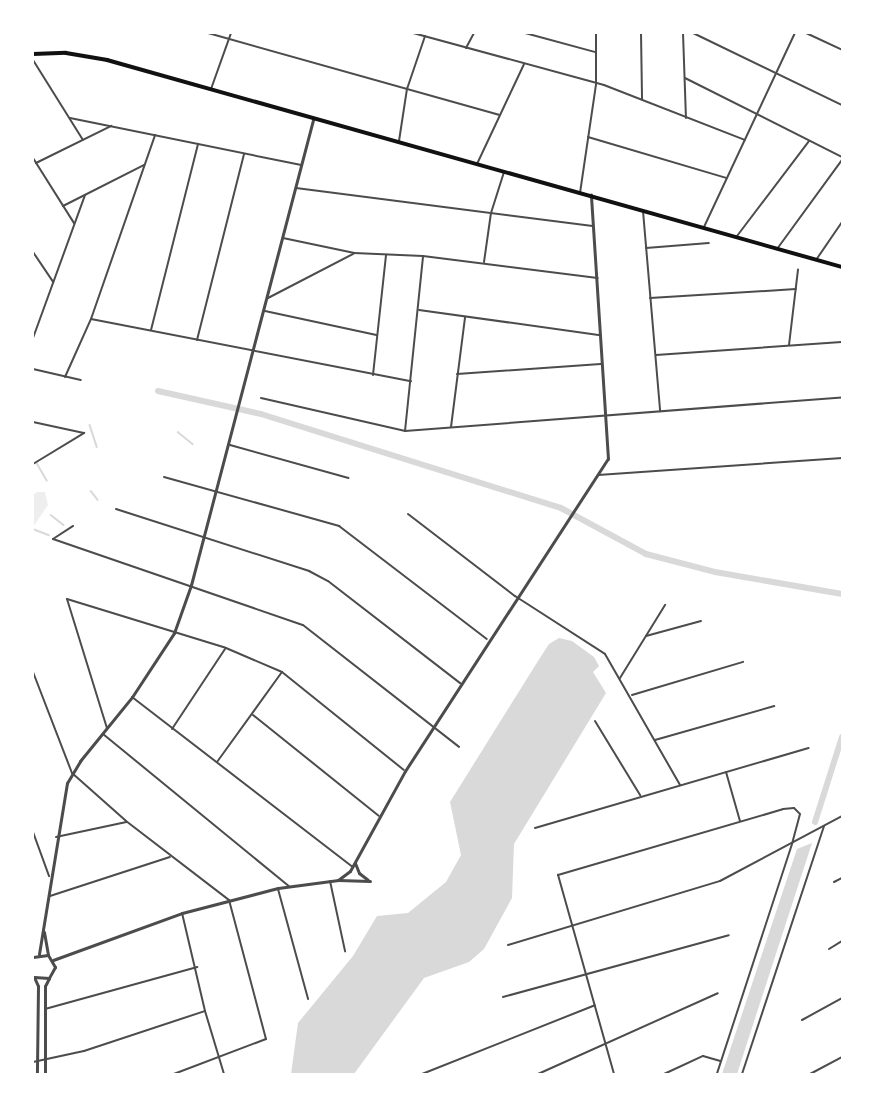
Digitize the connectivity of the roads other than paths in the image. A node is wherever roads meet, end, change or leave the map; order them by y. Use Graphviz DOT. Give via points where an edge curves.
graph roads {
  1 [pos="208,33"];
  2 [pos="231,33"];
  3 [pos="413,33"];
  4 [pos="474,33"];
  5 [pos="525,33"];
  6 [pos="596,33"];
  7 [pos="641,33"];
  8 [pos="683,33"];
  9 [pos="693,33"];
  10 [pos="795,33"];
  11 [pos="806,33"];
  12 [pos="425,36"];
  13 [pos="230,39"];
  14 [pos="466,48"];
  15 [pos="842,50"];
  16 [pos="596,52"];
  17 [pos="33,54"];
  18 [pos="33,60"];
  19 [pos="524,64"];
  20 [pos="776,73"];
  21 [pos="685,78"];
  22 [pos="596,84"];
  23 [pos="407,89"];
  24 [pos="211,90"];
  25 [pos="642,99"];
  26 [pos="842,105"];
  27 [pos="757,113"];
  28 [pos="500,115"];
  29 [pos="70,118"];
  30 [pos="686,118"];
  31 [pos="313,120"];
  32 [pos="111,126"];
  33 [pos="155,135"];
  34 [pos="588,137"];
  35 [pos="83,140"];
  36 [pos="745,140"];
  37 [pos="809,141"];
  38 [pos="398,143"];
  39 [pos="198,144"];
  40 [pos="244,153"];
  41 [pos="33,158"];
  42 [pos="842,159"];
  43 [pos="36,163"];
  44 [pos="477,164"];
  45 [pos="146,165"];
  46 [pos="301,165"];
  47 [pos="504,172"];
  48 [pos="727,178"];
  49 [pos="296,188"];
  50 [pos="580,193"];
  51 [pos="85,195"];
  52 [pos="591,195"];
  53 [pos="63,206"];
  54 [pos="642,211"];
  55 [pos="491,213"];
  56 [pos="842,222"];
  57 [pos="74,223"];
  58 [pos="593,226"];
  59 [pos="704,227"];
  60 [pos="737,236"];
  61 [pos="283,238"];
  62 [pos="710,243"];
  63 [pos="646,248"];
  64 [pos="777,249"];
  65 [pos="33,252"];
  66 [pos="354,253"];
  67 [pos="386,255"];
  68 [pos="423,256"];
  69 [pos="816,260"];
  70 [pos="484,264"];
  71 [pos="842,267"];
  72 [pos="798,270"];
  73 [pos="598,278"];
  74 [pos="53,283"];
  75 [pos="796,289"];
  76 [pos="268,298"];
  77 [pos="650,298"];
  78 [pos="419,310"];
  79 [pos="264,311"];
  80 [pos="465,317"];
  81 [pos="91,319"];
  82 [pos="35,328"];
  83 [pos="151,330"];
  84 [pos="376,335"];
  85 [pos="602,335"];
  86 [pos="33,338"];
  87 [pos="197,340"];
  88 [pos="842,342"];
  89 [pos="789,346"];
  90 [pos="255,349"];
  91 [pos="655,355"];
  92 [pos="603,364"];
  93 [pos="33,369"];
  94 [pos="457,374"];
  95 [pos="373,375"];
  96 [pos="65,376"];
  97 [pos="81,380"];
  98 [pos="411,381"];
  99 [pos="261,398"];
  100 [pos="842,398"];
  101 [pos="660,412"];
  102 [pos="607,417"];
  103 [pos="33,422"];
  104 [pos="451,428"];
  105 [pos="405,431"];
  106 [pos="230,445"];
  107 [pos="842,458"];
  108 [pos="33,464"];
  109 [pos="598,475"];
  110 [pos="164,477"];
  111 [pos="348,478"];
  112 [pos="218,490"];
  113 [pos="116,509"];
  114 [pos="408,514"];
  115 [pos="73,526"];
  116 [pos="206,536"];
  117 [pos="191,585"];
  118 [pos="515,596"];
  119 [pos="665,605"];
  120 [pos="701,621"];
  121 [pos="174,633"];
  122 [pos="646,636"];
  123 [pos="487,639"];
  124 [pos="226,648"];
  125 [pos="743,662"];
  126 [pos="33,672"];
  127 [pos="282,672"];
  128 [pos="620,678"];
  129 [pos="460,683"];
  130 [pos="632,695"];
  131 [pos="132,697"];
  132 [pos="774,706"];
  133 [pos="253,715"];
  134 [pos="595,721"];
  135 [pos="432,727"];
  136 [pos="107,728"];
  137 [pos="172,729"];
  138 [pos="102,734"];
  139 [pos="655,740"];
  140 [pos="459,747"];
  141 [pos="809,748"];
  142 [pos="216,763"];
  143 [pos="405,771"];
  144 [pos="72,772"];
  145 [pos="726,772"];
  146 [pos="680,784"];
  147 [pos="640,795"];
  148 [pos="379,816"];
  149 [pos="842,816"];
  150 [pos="126,821"];
  151 [pos="740,821"];
  152 [pos="824,826"];
  153 [pos="535,828"];
  154 [pos="33,832"];
  155 [pos="56,837"];
  156 [pos="793,841"];
  157 [pos="171,857"];
  158 [pos="354,865"];
  159 [pos="49,876"];
  160 [pos="842,878"];
  161 [pos="338,880"];
  162 [pos="330,881"];
  163 [pos="834,882"];
  164 [pos="290,886"];
  165 [pos="278,888"];
  166 [pos="47,896"];
  167 [pos="229,900"];
  168 [pos="183,913"];
  169 [pos="572,924"];
  170 [pos="44,928"];
  171 [pos="729,935"];
  172 [pos="842,941"];
  173 [pos="508,945"];
  174 [pos="828,949"];
  175 [pos="345,951"];
  176 [pos="39,954"];
  177 [pos="48,955"];
  178 [pos="33,957"];
  179 [pos="66,957"];
  180 [pos="53,960"];
  181 [pos="55,965"];
  182 [pos="197,967"];
  183 [pos="586,974"];
  184 [pos="33,976"];
  185 [pos="49,978"];
  186 [pos="718,993"];
  187 [pos="503,998"];
  188 [pos="842,998"];
  189 [pos="308,999"];
  190 [pos="595,1005"];
  191 [pos="45,1010"];
  192 [pos="204,1011"];
  193 [pos="802,1020"];
  194 [pos="606,1044"];
  195 [pos="842,1057"];
  196 [pos="221,1059"];
  197 [pos="721,1061"];
  198 [pos="35,1062"];
  199 [pos="45,1062"];
  200 [pos="37,1074"];
  201 [pos="45,1074"];
  202 [pos="174,1074"];
  203 [pos="224,1074"];
  204 [pos="422,1074"];
  205 [pos="538,1074"];
  206 [pos="614,1074"];
  207 [pos="664,1074"];
  208 [pos="717,1074"];
  209 [pos="742,1074"];
  210 [pos="810,1074"];
  1 -- 13 [label="street"];
  2 -- 13 [label="street"];
  3 -- 12 [label="street"];
  4 -- 14 [label="street"];
  5 -- 16 [label="street"];
  6 -- 16 [label="street"];
  7 -- 25 [label="street"];
  8 -- 21 [label="street"];
  9 -- 20 [label="street"];
  10 -- 20 [label="street"];
  11 -- 15 [label="street"];
  12 -- 14 [label="street"];
  12 -- 23 [label="street"];
  13 -- 23 [label="street"];
  13 -- 24 [label="street"];
  14 -- 19 [label="street"];
  16 -- 22 [label="street"];
  17 -- 24 [label="main road" via="92,56"];
  18 -- 29 [label="street"];
  19 -- 22 [label="street"];
  19 -- 28 [label="street"];
  20 -- 26 [label="street"];
  20 -- 27 [label="street"];
  21 -- 27 [label="street"];
  21 -- 30 [label="street"];
  22 -- 25 [label="street"];
  22 -- 34 [label="street"];
  23 -- 28 [label="street"];
  23 -- 38 [label="street"];
  24 -- 31 [label="main road"];
  25 -- 30 [label="street"];
  27 -- 36 [label="street"];
  27 -- 37 [label="street"];
  28 -- 44 [label="street"];
  29 -- 32 [label="street"];
  29 -- 35 [label="street"];
  30 -- 36 [label="street"];
  31 -- 38 [label="main road"];
  31 -- 46 [label="street"];
  32 -- 33 [label="street"];
  32 -- 35 [label="street"];
  33 -- 39 [label="street"];
  33 -- 45 [label="street"];
  34 -- 48 [label="street"];
  34 -- 50 [label="street"];
  35 -- 43 [label="street"];
  36 -- 48 [label="street"];
  37 -- 42 [label="street"];
  37 -- 60 [label="street"];
  38 -- 44 [label="main road"];
  39 -- 40 [label="street"];
  39 -- 83 [label="street"];
  40 -- 46 [label="street"];
  40 -- 87 [label="street"];
  41 -- 43 [label="street"];
  42 -- 64 [label="street"];
  43 -- 53 [label="street"];
  44 -- 47 [label="main road"];
  45 -- 51 [label="street"];
  45 -- 81 [label="street"];
  46 -- 49 [label="street"];
  47 -- 50 [label="main road"];
  47 -- 55 [label="street"];
  48 -- 59 [label="street"];
  49 -- 55 [label="street"];
  49 -- 61 [label="street"];
  50 -- 52 [label="main road"];
  51 -- 53 [label="street"];
  51 -- 57 [label="street"];
  52 -- 54 [label="main road"];
  52 -- 58 [label="street"];
  53 -- 57 [label="street"];
  54 -- 59 [label="main road"];
  54 -- 63 [label="street"];
  55 -- 58 [label="street"];
  55 -- 70 [label="street"];
  56 -- 69 [label="street"];
  57 -- 74 [label="street"];
  58 -- 73 [label="street"];
  59 -- 60 [label="main road"];
  60 -- 64 [label="main road"];
  61 -- 66 [label="street"];
  61 -- 76 [label="street"];
  62 -- 63 [label="street"];
  63 -- 77 [label="street"];
  64 -- 69 [label="main road"];
  65 -- 74 [label="street"];
  66 -- 67 [label="street"];
  66 -- 76 [label="street"];
  67 -- 68 [label="street"];
  67 -- 84 [label="street"];
  68 -- 70 [label="street"];
  68 -- 78 [label="street"];
  69 -- 71 [label="main road"];
  70 -- 73 [label="street"];
  72 -- 75 [label="street"];
  73 -- 85 [label="street"];
  74 -- 82 [label="street"];
  75 -- 77 [label="street"];
  75 -- 89 [label="street"];
  76 -- 79 [label="street"];
  77 -- 91 [label="street"];
  78 -- 80 [label="street"];
  78 -- 98 [label="street"];
  79 -- 84 [label="street"];
  79 -- 90 [label="street"];
  80 -- 85 [label="street"];
  80 -- 94 [label="street"];
  81 -- 83 [label="street"];
  81 -- 96 [label="street"];
  82 -- 86 [label="street"];
  83 -- 87 [label="street"];
  84 -- 95 [label="street"];
  85 -- 92 [label="street"];
  87 -- 90 [label="street"];
  88 -- 89 [label="street"];
  89 -- 91 [label="street"];
  90 -- 95 [label="street"];
  90 -- 106 [label="street"];
  91 -- 101 [label="street"];
  92 -- 94 [label="street"];
  92 -- 102 [label="street"];
  93 -- 96 [label="street"];
  94 -- 104 [label="street"];
  95 -- 98 [label="street"];
  96 -- 97 [label="street"];
  98 -- 105 [label="street"];
  99 -- 105 [label="street"];
  100 -- 101 [label="street"];
  101 -- 102 [label="street"];
  102 -- 104 [label="street"];
  102 -- 109 [label="street" via="609,455"];
  103 -- 108 [label="street" via="84,432"];
  104 -- 105 [label="street"];
  106 -- 111 [label="street"];
  106 -- 112 [label="street"];
  107 -- 109 [label="street"];
  109 -- 118 [label="street"];
  110 -- 112 [label="street"];
  112 -- 116 [label="street"];
  112 -- 123 [label="street" via="339,526"];
  113 -- 116 [label="street"];
  114 -- 118 [label="street"];
  115 -- 117 [label="street" via="53,539"];
  116 -- 117 [label="street"];
  116 -- 129 [label="street" via="328,581"];
  117 -- 121 [label="street"];
  117 -- 135 [label="street" via="303,625"];
  118 -- 123 [label="street"];
  118 -- 128 [label="street" via="605,654"];
  119 -- 122 [label="street"];
  120 -- 122 [label="street"];
  121 -- 124 [label="street"];
  121 -- 131 [label="street"];
  121 -- 136 [label="street" via="67,598"];
  122 -- 128 [label="street"];
  123 -- 129 [label="street"];
  124 -- 127 [label="street"];
  124 -- 137 [label="street"];
  125 -- 130 [label="street"];
  126 -- 144 [label="street"];
  127 -- 133 [label="street"];
  127 -- 143 [label="street"];
  128 -- 130 [label="street"];
  129 -- 135 [label="street"];
  130 -- 139 [label="street"];
  131 -- 136 [label="street"];
  131 -- 137 [label="street"];
  132 -- 139 [label="street"];
  133 -- 142 [label="street"];
  133 -- 148 [label="street"];
  134 -- 147 [label="street"];
  135 -- 140 [label="street"];
  135 -- 143 [label="street"];
  136 -- 138 [label="street"];
  137 -- 142 [label="street"];
  138 -- 144 [label="street"];
  138 -- 164 [label="street"];
  139 -- 146 [label="street"];
  141 -- 145 [label="street"];
  142 -- 158 [label="street"];
  143 -- 148 [label="street"];
  144 -- 150 [label="street"];
  144 -- 155 [label="street"];
  145 -- 146 [label="street"];
  145 -- 151 [label="street"];
  146 -- 147 [label="street"];
  147 -- 153 [label="street"];
  148 -- 158 [label="street"];
  149 -- 152 [label="street"];
  150 -- 155 [label="street"];
  150 -- 157 [label="street"];
  151 -- 156 [label="street" via="794,808 800,814"];
  151 -- 169 [label="street" via="558,875"];
  152 -- 156 [label="street"];
  152 -- 209 [label="street"];
  154 -- 159 [label="street"];
  155 -- 159 [label="street"];
  156 -- 169 [label="street" via="720,881"];
  156 -- 197 [label="street"];
  157 -- 166 [label="street"];
  157 -- 167 [label="street"];
  158 -- 161 [label="street"];
  158 -- 161 [label="street" via="370,881"];
  159 -- 166 [label="street"];
  160 -- 163 [label="street"];
  161 -- 162 [label="street"];
  162 -- 164 [label="street"];
  162 -- 175 [label="street"];
  164 -- 165 [label="street"];
  165 -- 167 [label="street"];
  165 -- 189 [label="street"];
  166 -- 170 [label="street"];
  167 -- 168 [label="street"];
  167 -- 196 [label="street" via="266,1039"];
  168 -- 179 [label="street"];
  168 -- 182 [label="street"];
  169 -- 173 [label="street"];
  169 -- 183 [label="street"];
  170 -- 176 [label="street"];
  170 -- 177 [label="street"];
  171 -- 183 [label="street"];
  172 -- 174 [label="street"];
  176 -- 177 [label="street"];
  176 -- 178 [label="street"];
  177 -- 180 [label="street"];
  179 -- 180 [label="street"];
  179 -- 181 [label="street"];
  180 -- 181 [label="street"];
  181 -- 185 [label="street"];
  182 -- 191 [label="street"];
  182 -- 192 [label="street"];
  183 -- 187 [label="street"];
  183 -- 190 [label="street"];
  184 -- 185 [label="street"];
  184 -- 198 [label="street" via="38,986"];
  185 -- 191 [label="street"];
  186 -- 194 [label="street"];
  188 -- 193 [label="street"];
  190 -- 194 [label="street"];
  190 -- 204 [label="street"];
  191 -- 199 [label="street"];
  192 -- 196 [label="street"];
  192 -- 199 [label="street"];
  194 -- 205 [label="street"];
  194 -- 206 [label="street"];
  195 -- 210 [label="street"];
  196 -- 202 [label="street"];
  196 -- 203 [label="street"];
  197 -- 207 [label="street" via="703,1056"];
  197 -- 208 [label="street"];
  198 -- 199 [label="street"];
  198 -- 200 [label="street"];
  199 -- 201 [label="street"];
}
